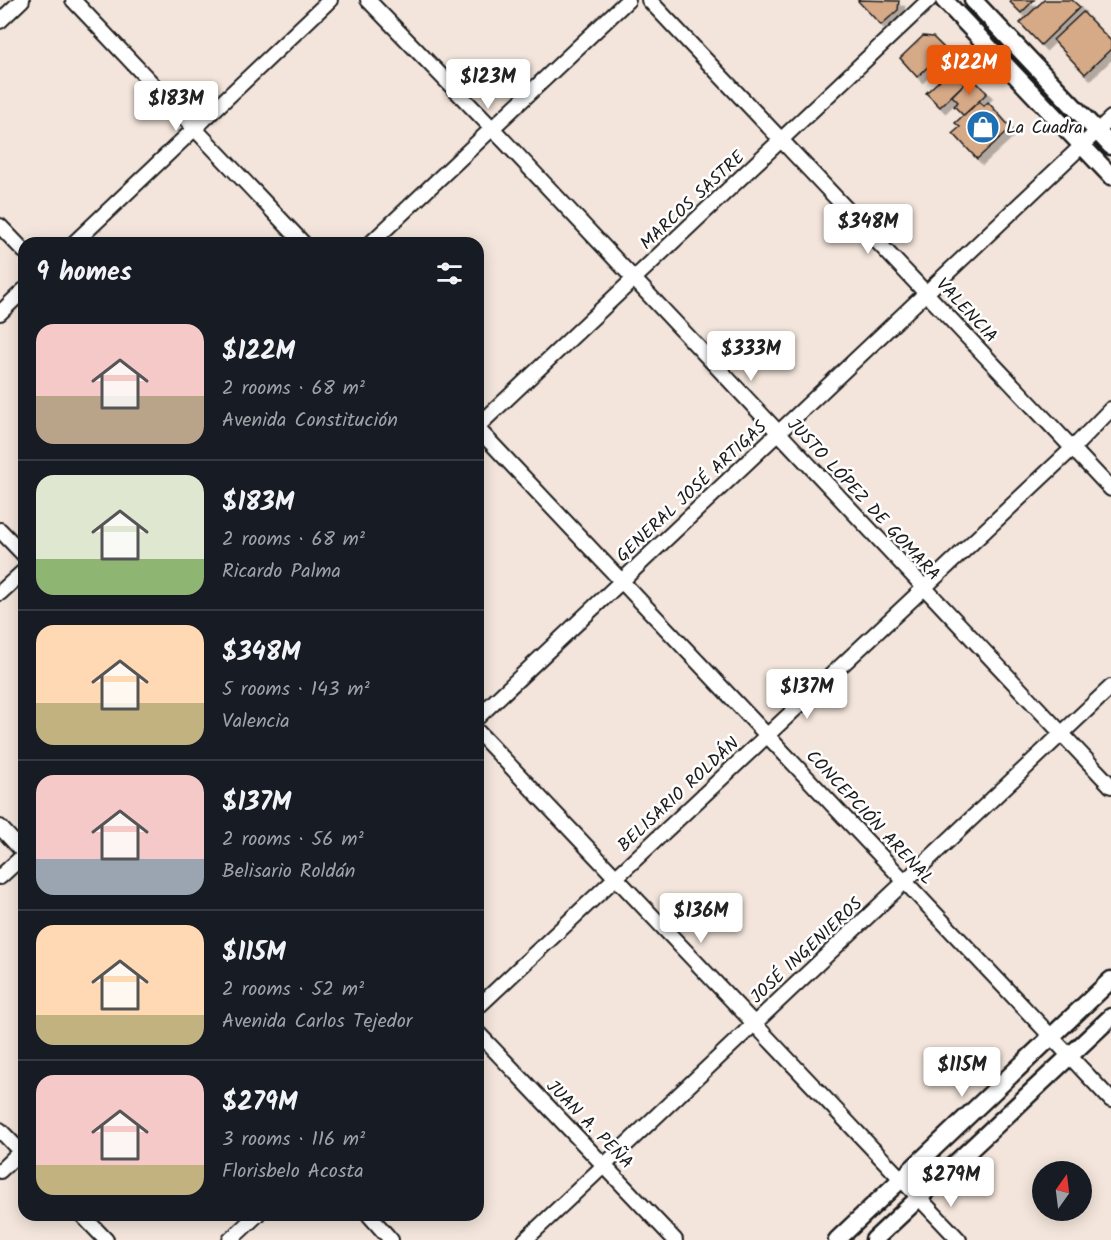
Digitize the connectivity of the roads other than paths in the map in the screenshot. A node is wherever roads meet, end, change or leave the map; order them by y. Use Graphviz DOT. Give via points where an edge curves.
graph roads {
  1 [pos="22,0"];
  2 [pos="73,0"];
  3 [pos="330,0"];
  4 [pos="368,0"];
  5 [pos="628,0"];
  6 [pos="649,0"];
  7 [pos="929,0"];
  8 [pos="944,0"];
  9 [pos="973,0"];
  10 [pos="0,21"];
  11 [pos="1111,118"];
  12 [pos="492,128"];
  13 [pos="195,129"];
  14 [pos="1097,131"];
  15 [pos="781,140"];
  16 [pos="1082,146"];
  17 [pos="1111,146"];
  18 [pos="1111,176"];
  19 [pos="0,226"];
  20 [pos="80,237"];
  21 [pos="297,237"];
  22 [pos="376,237"];
  23 [pos="18,245"];
  24 [pos="633,280"];
  25 [pos="926,293"];
  26 [pos="18,296"];
  27 [pos="0,313"];
  28 [pos="1111,409"];
  29 [pos="484,421"];
  30 [pos="484,433"];
  31 [pos="778,434"];
  32 [pos="1073,448"];
  33 [pos="1111,489"];
  34 [pos="0,530"];
  35 [pos="18,549"];
  36 [pos="18,576"];
  37 [pos="622,581"];
  38 [pos="924,588"];
  39 [pos="0,593"];
  40 [pos="1111,687"];
  41 [pos="484,711"];
  42 [pos="1061,734"];
  43 [pos="767,735"];
  44 [pos="484,738"];
  45 [pos="1111,786"];
  46 [pos="0,827"];
  47 [pos="18,847"];
  48 [pos="18,860"];
  49 [pos="616,877"];
  50 [pos="0,878"];
  51 [pos="905,881"];
  52 [pos="1111,980"];
  53 [pos="484,1000"];
  54 [pos="1111,1017"];
  55 [pos="754,1024"];
  56 [pos="1052,1036"];
  57 [pos="484,1040"];
  58 [pos="1070,1055"];
  59 [pos="1111,1100"];
  60 [pos="0,1130"];
  61 [pos="18,1147"];
  62 [pos="18,1156"];
  63 [pos="604,1165"];
  64 [pos="0,1171"];
  65 [pos="902,1179"];
  66 [pos="919,1197"];
  67 [pos="88,1221"];
  68 [pos="251,1221"];
  69 [pos="375,1221"];
  70 [pos="106,1240"];
  71 [pos="230,1240"];
  72 [pos="392,1240"];
  73 [pos="525,1240"];
  74 [pos="675,1240"];
  75 [pos="837,1240"];
  76 [pos="874,1240"];
  77 [pos="960,1240"];
  1 -- 10 [label="street"];
  2 -- 13 [label="street"];
  3 -- 13 [label="street"];
  4 -- 12 [label="street, JUSTO LÓPEZ DE GOMARA"];
  5 -- 12 [label="street"];
  6 -- 15 [label="street, VALENCIA"];
  7 -- 15 [label="street, MARCOS SASTRE"];
  8 -- 16 [label="main road"];
  9 -- 14 [label="main road"];
  11 -- 14 [label="street, GENERAL JOSÉ ARTIGAS"];
  12 -- 22 [label="street"];
  12 -- 24 [label="street, JUSTO LÓPEZ DE GOMARA"];
  13 -- 20 [label="street"];
  13 -- 21 [label="street"];
  14 -- 16 [label="street, GENERAL JOSÉ ARTIGAS"];
  14 -- 17 [label="main road"];
  15 -- 24 [label="street, MARCOS SASTRE"];
  15 -- 25 [label="street, VALENCIA"];
  16 -- 18 [label="main road"];
  16 -- 25 [label="street, GENERAL JOSÉ ARTIGAS"];
  19 -- 23 [label="street"];
  24 -- 29 [label="street, MARCOS SASTRE"];
  24 -- 31 [label="street, JUSTO LÓPEZ DE GOMARA"];
  25 -- 31 [label="street, GENERAL JOSÉ ARTIGAS"];
  25 -- 32 [label="street, VALENCIA"];
  26 -- 27 [label="street"];
  28 -- 32 [label="street, BELISARIO ROLDÁN"];
  30 -- 37 [label="street, CONCEPCIÓN ARENAL"];
  31 -- 37 [label="street, GENERAL JOSÉ ARTIGAS"];
  31 -- 38 [label="street, JUSTO LÓPEZ DE GOMARA"];
  32 -- 33 [label="street, VALENCIA"];
  32 -- 38 [label="street, BELISARIO ROLDÁN"];
  34 -- 35 [label="street"];
  36 -- 39 [label="street"];
  37 -- 41 [label="street, GENERAL JOSÉ ARTIGAS"];
  37 -- 43 [label="street, CONCEPCIÓN ARENAL"];
  38 -- 42 [label="street, JUSTO LÓPEZ DE GOMARA"];
  38 -- 43 [label="street, BELISARIO ROLDÁN"];
  40 -- 42 [label="street, JOSÉ INGENIEROS"];
  42 -- 45 [label="street, JUSTO LÓPEZ DE GOMARA"];
  42 -- 51 [label="street, JOSÉ INGENIEROS"];
  43 -- 49 [label="street, BELISARIO ROLDÁN"];
  43 -- 51 [label="street, CONCEPCIÓN ARENAL"];
  44 -- 49 [label="street"];
  46 -- 47 [label="street"];
  48 -- 50 [label="street"];
  49 -- 53 [label="street, BELISARIO ROLDÁN"];
  49 -- 55 [label="street"];
  51 -- 55 [label="street, JOSÉ INGENIEROS"];
  51 -- 56 [label="street, CONCEPCIÓN ARENAL"];
  52 -- 56 [label="main road"];
  54 -- 58 [label="main road"];
  55 -- 63 [label="street, JOSÉ INGENIEROS"];
  55 -- 65 [label="street"];
  56 -- 58 [label="street, CONCEPCIÓN ARENAL"];
  56 -- 65 [label="main road"];
  57 -- 63 [label="street, JUAN A. PEÑA"];
  58 -- 59 [label="street, CONCEPCIÓN ARENAL"];
  58 -- 66 [label="main road"];
  60 -- 61 [label="street"];
  62 -- 64 [label="street"];
  63 -- 73 [label="street, JOSÉ INGENIEROS"];
  63 -- 74 [label="street, JUAN A. PEÑA"];
  65 -- 66 [label="street"];
  65 -- 75 [label="main road"];
  66 -- 76 [label="main road"];
  66 -- 77 [label="street"];
  67 -- 70 [label="street"];
  68 -- 71 [label="street"];
  69 -- 72 [label="street"];
}
